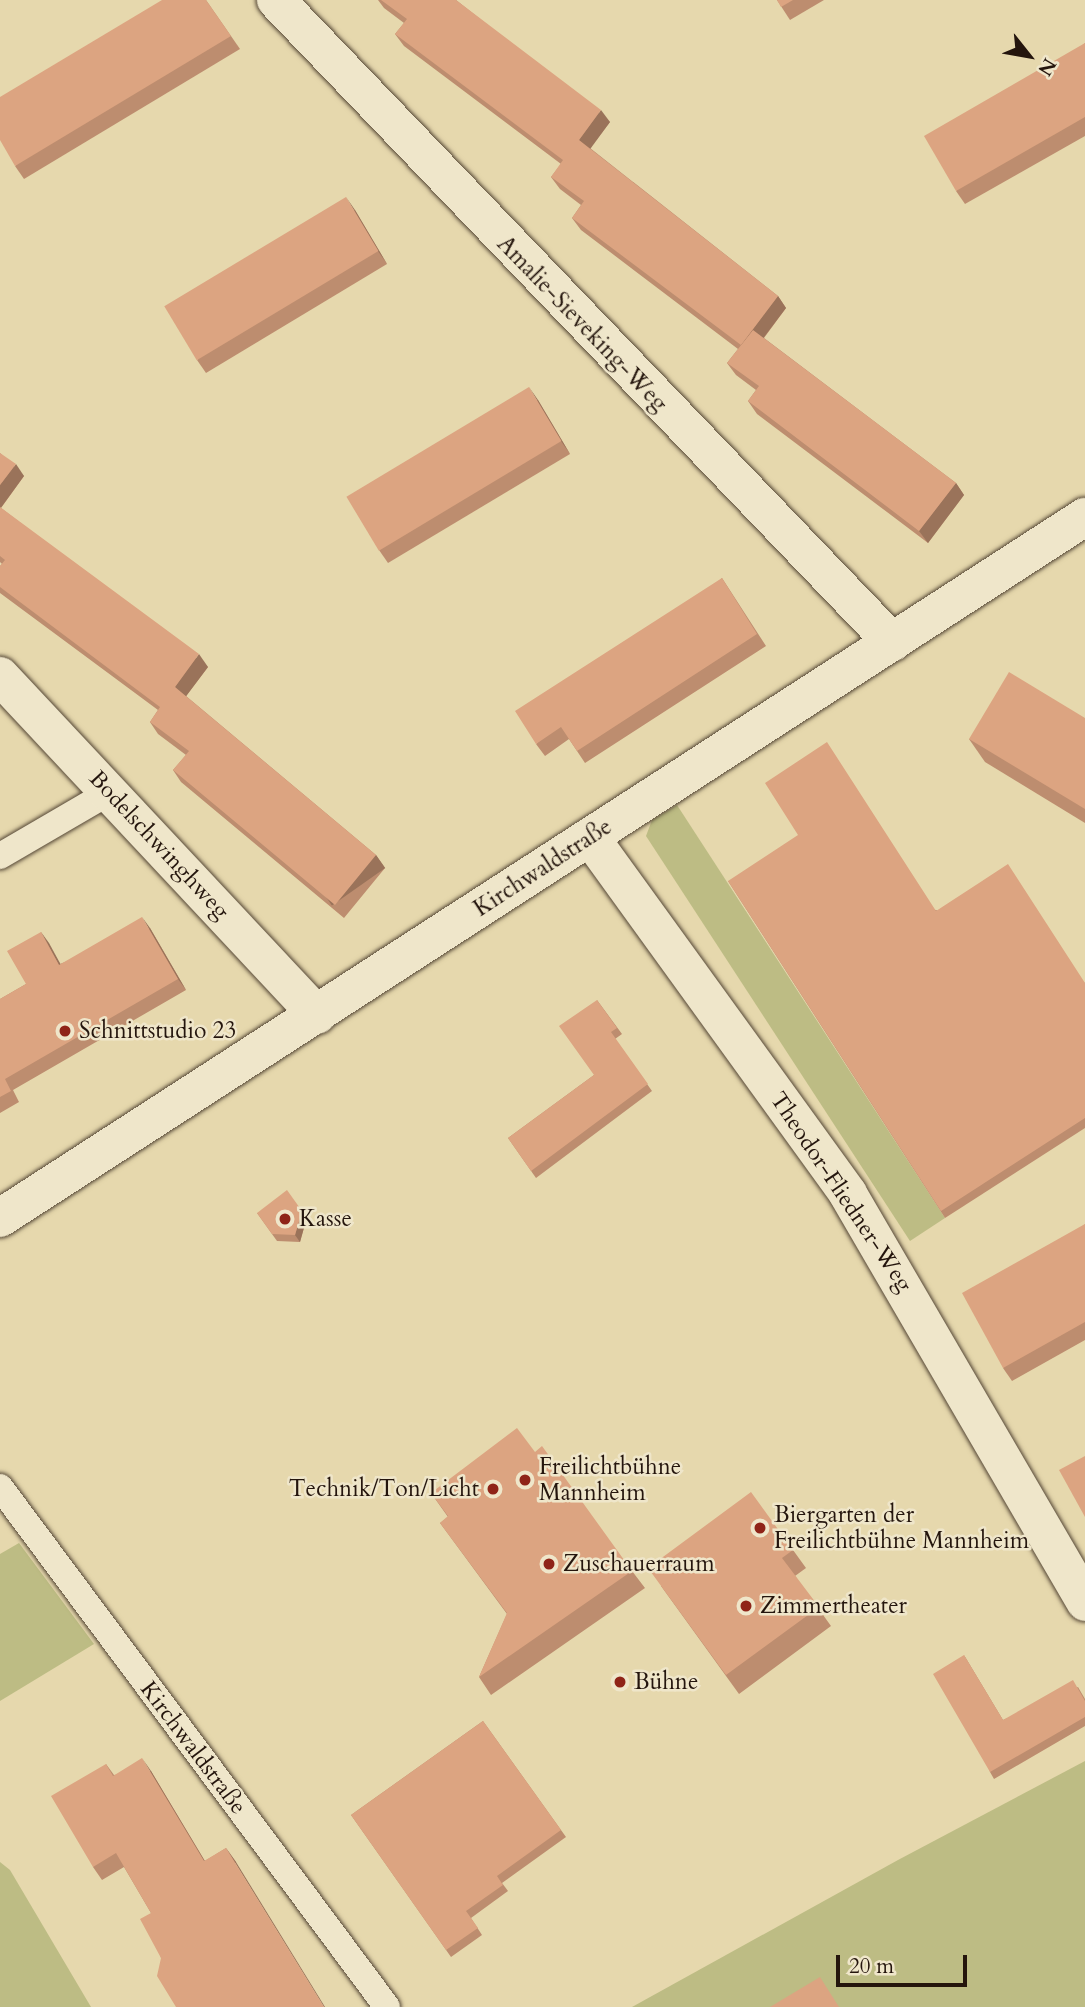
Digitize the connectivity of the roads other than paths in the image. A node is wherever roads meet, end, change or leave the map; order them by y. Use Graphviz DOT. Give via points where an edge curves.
graph roads {
  1 [pos="276,0"];
  2 [pos="1085,517"];
  3 [pos="892,642"];
  4 [pos="0,676"];
  5 [pos="110,792"];
  6 [pos="590,837"];
  7 [pos="0,856"];
  8 [pos="317,1014"];
  9 [pos="0,1218"];
  10 [pos="0,1488"];
  11 [pos="1085,1602"];
  12 [pos="387,2007"];
  1 -- 3 [label="street, Amalie-Sieveking-Weg"];
  2 -- 3 [label="street, Kirchwaldstraße"];
  3 -- 6 [label="street, Kirchwaldstraße"];
  4 -- 5 [label="street, Bodelschwinghweg"];
  5 -- 7 [label="lane"];
  5 -- 8 [label="street, Bodelschwinghweg"];
  6 -- 8 [label="street, Kirchwaldstraße"];
  6 -- 11 [label="street, Theodor-Fliedner-Weg" via="848,1194"];
  8 -- 9 [label="street, Kirchwaldstraße"];
  10 -- 12 [label="lane, Kirchwaldstraße"];
}
